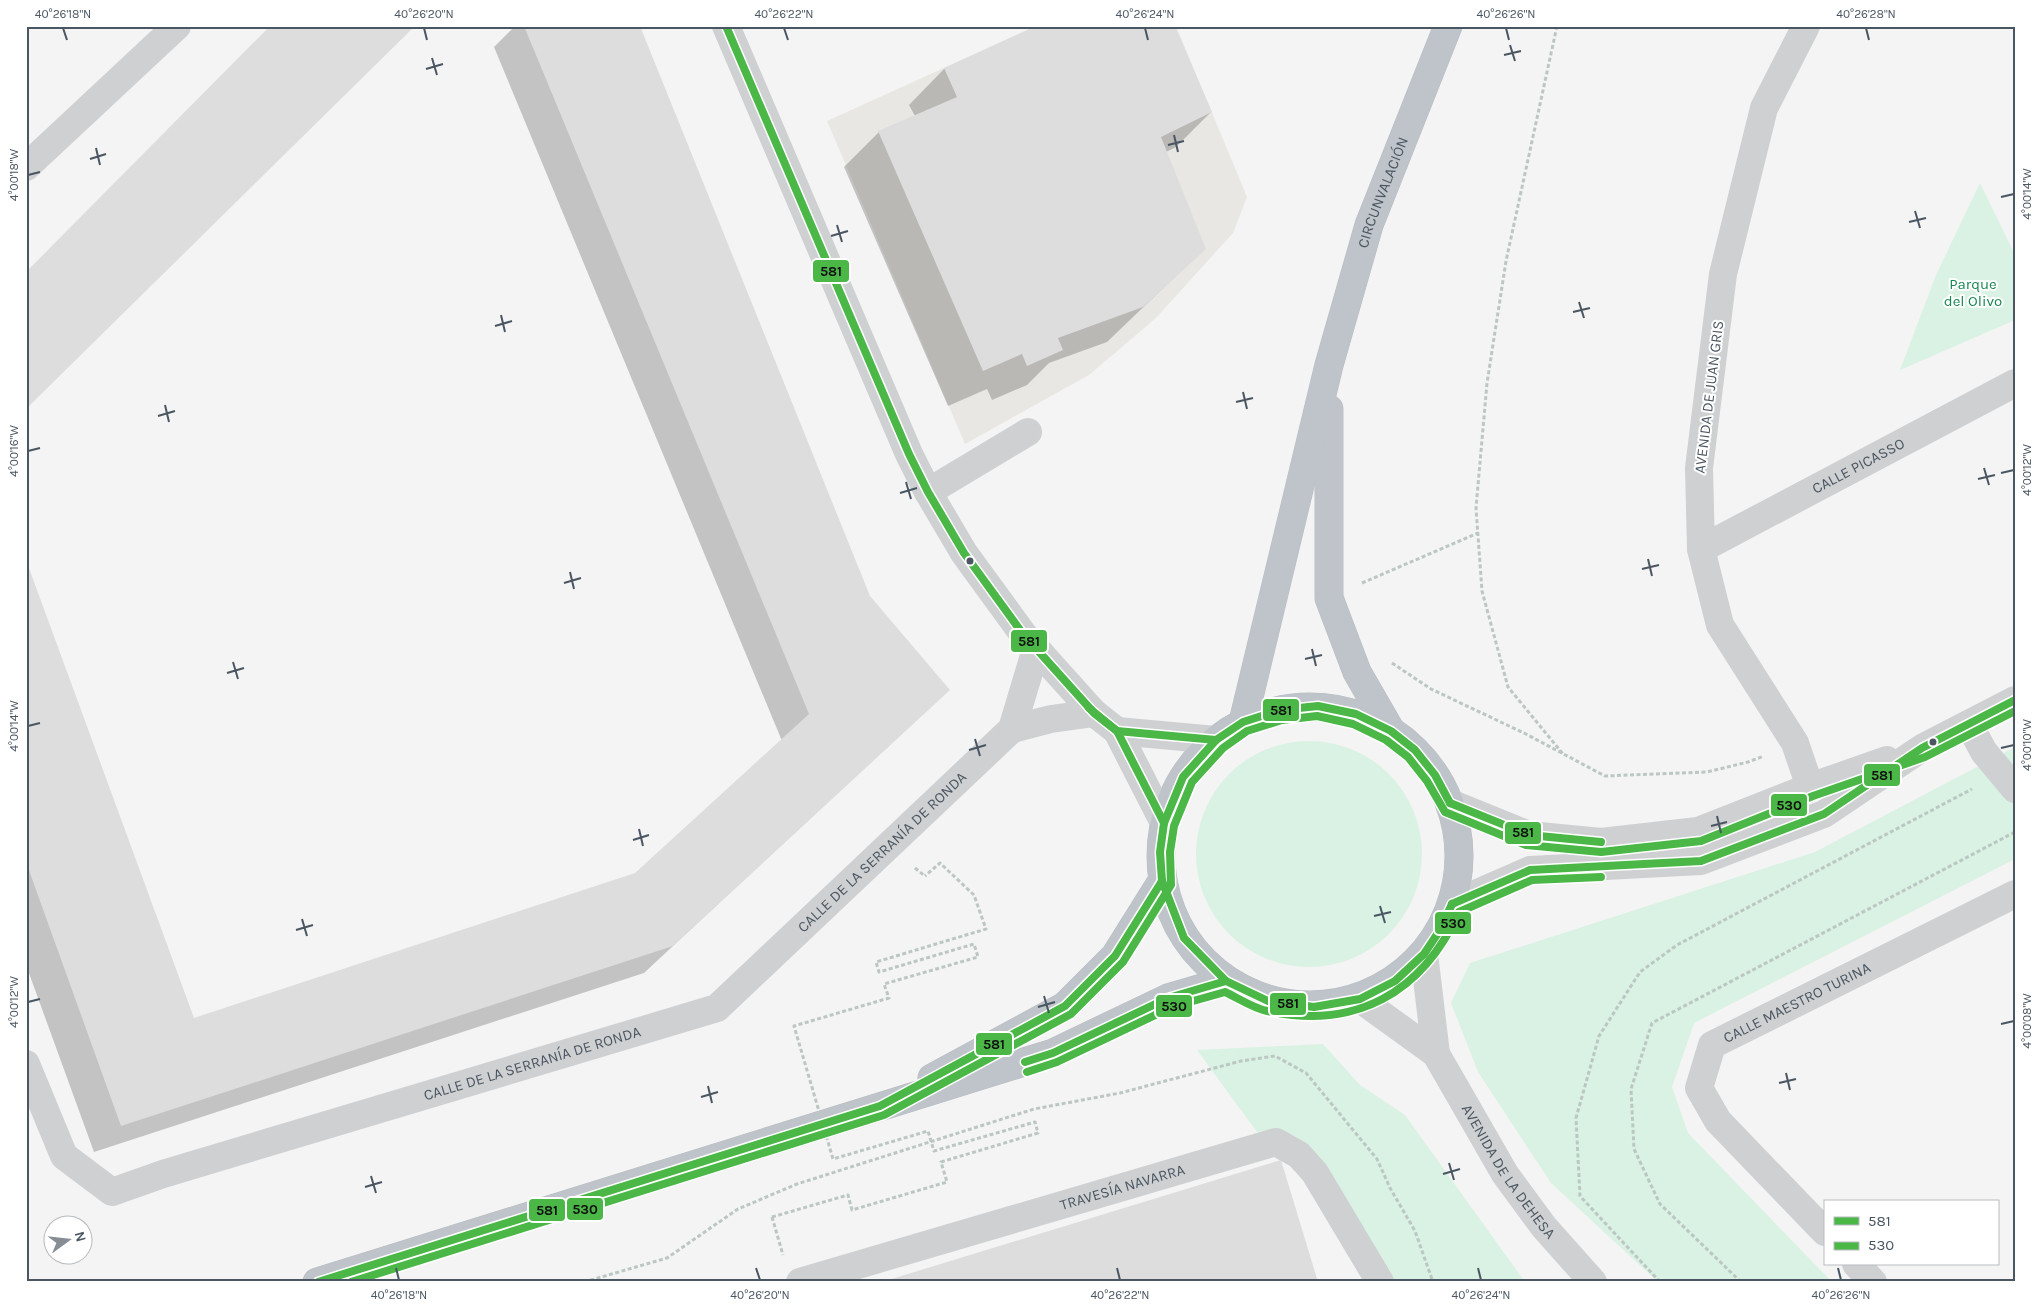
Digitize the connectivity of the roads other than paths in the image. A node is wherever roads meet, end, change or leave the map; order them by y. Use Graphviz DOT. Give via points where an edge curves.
graph roads {
  1 [pos="177,26"];
  2 [pos="726,26"];
  3 [pos="1448,26"];
  4 [pos="1806,26"];
  5 [pos="26,167"];
  6 [pos="1329,365"];
  7 [pos="2015,383"];
  8 [pos="1028,432"];
  9 [pos="928,492"];
  10 [pos="1701,549"];
  11 [pos="1036,649"];
  12 [pos="2015,700"];
  13 [pos="1094,713"];
  14 [pos="1243,722"];
  15 [pos="1969,724"];
  16 [pos="1012,729"];
  17 [pos="1390,730"];
  18 [pos="1117,731"];
  19 [pos="1216,740"];
  20 [pos="1922,748"];
  21 [pos="2008,781"];
  22 [pos="1810,787"];
  23 [pos="1450,803"];
  24 [pos="1164,823"];
  25 [pos="1162,881"];
  26 [pos="2015,894"];
  27 [pos="1452,904"];
  28 [pos="1424,954"];
  29 [pos="1226,981"];
  30 [pos="1360,999"];
  31 [pos="1436,1054"];
  32 [pos="26,1064"];
  33 [pos="880,1106"];
  34 [pos="1824,1231"];
  35 [pos="1858,1266"];
  36 [pos="793,1272"];
  37 [pos="317,1282"];
  38 [pos="1380,1282"];
  39 [pos="1593,1282"];
  40 [pos="1873,1282"];
  1 -- 5 [label="street"];
  2 -- 9 [label="street"];
  3 -- 6 [label="highway, CIRCUNVALACIÓN" via="1369,225"];
  4 -- 10 [label="street, AVENIDA DE JUAN GRIS" via="1764,108 1723,274 1698,468"];
  6 -- 14 [label="highway"];
  6 -- 17 [label="highway" via="1329,598 1357,672"];
  7 -- 10 [label="street, CALLE PICASSO"];
  8 -- 9 [label="street"];
  9 -- 11 [label="street" via="964,553"];
  10 -- 22 [label="street, AVENIDA DE JUAN GRIS" via="1720,625 1795,743"];
  11 -- 13 [label="street"];
  11 -- 16 [label="street, CALLE DE LA SERRANÍA DE RONDA"];
  12 -- 15 [label="street"];
  13 -- 16 [label="street, CALLE DE LA SERRANÍA DE RONDA"];
  13 -- 18 [label="street"];
  14 -- 17 [label="highway" via="1280,710 1318,706 1356,714"];
  14 -- 19 [label="highway"];
  15 -- 20 [label="street"];
  15 -- 21 [label="street" via="1984,752"];
  16 -- 32 [label="street, CALLE DE LA SERRANÍA DE RONDA" via="717,1008 112,1192 64,1156"];
  17 -- 23 [label="highway" via="1415,750 1435,774"];
  18 -- 19 [label="street"];
  18 -- 24 [label="street"];
  19 -- 24 [label="highway" via="1183,777"];
  20 -- 22 [label="street"];
  20 -- 27 [label="street" via="1824,814 1701,861 1530,870"];
  22 -- 23 [label="street" via="1698,830 1601,842 1529,835"];
  23 -- 27 [label="highway" via="1460,853"];
  24 -- 25 [label="highway" via="1160,852"];
  25 -- 29 [label="highway" via="1184,938"];
  25 -- 33 [label="highway" via="1115,956 1064,1006"];
  26 -- 34 [label="street, CALLE MAESTRO TURINA" via="1712,1045 1699,1088 1718,1121"];
  27 -- 28 [label="highway"];
  28 -- 30 [label="highway" via="1395,981"];
  28 -- 31 [label="street, AVENIDA DE LA DEHESA"];
  29 -- 30 [label="highway" via="1268,1001 1314,1007"];
  29 -- 33 [label="highway" via="1168,998 1053,1053"];
  30 -- 31 [label="street, AVENIDA DE LA DEHESA"];
  31 -- 39 [label="street, AVENIDA DE LA DEHESA" via="1505,1174 1544,1227"];
  33 -- 37 [label="highway"];
  35 -- 40 [label="street"];
  36 -- 38 [label="street, TRAVESÍA NAVARRA" via="1276,1142 1299,1155 1315,1173"];
}
